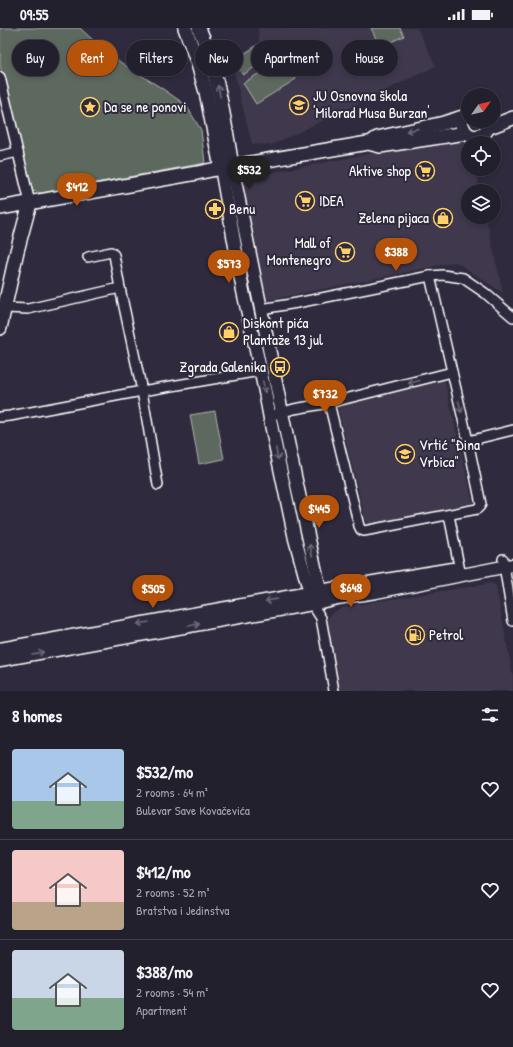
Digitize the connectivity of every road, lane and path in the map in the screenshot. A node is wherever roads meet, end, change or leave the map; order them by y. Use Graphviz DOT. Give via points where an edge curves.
graph roads {
  1 [pos="185,28"];
  2 [pos="199,28"];
  3 [pos="0,77"];
  4 [pos="513,113"];
  5 [pos="501,114"];
  6 [pos="461,117"];
  7 [pos="513,118"];
  8 [pos="501,121"];
  9 [pos="462,128"];
  10 [pos="487,128"];
  11 [pos="466,133"];
  12 [pos="366,144"];
  13 [pos="18,152"];
  14 [pos="0,156"];
  15 [pos="227,167"];
  16 [pos="30,203"];
  17 [pos="0,208"];
  18 [pos="88,258"];
  19 [pos="430,276"];
  20 [pos="120,288"];
  21 [pos="4,308"];
  22 [pos="261,309"];
  23 [pos="513,317"];
  24 [pos="0,328"];
  25 [pos="260,371"];
  26 [pos="452,372"];
  27 [pos="142,391"];
  28 [pos="329,403"];
  29 [pos="283,412"];
  30 [pos="269,416"];
  31 [pos="0,417"];
  32 [pos="513,430"];
  33 [pos="468,441"];
  34 [pos="158,485"];
  35 [pos="449,515"];
  36 [pos="508,562"];
  37 [pos="460,572"];
  38 [pos="316,598"];
  39 [pos="513,621"];
  40 [pos="0,649"];
  41 [pos="0,660"];
  42 [pos="334,691"];
  1 -- 15 [label="main road" via="198,64"];
  15 -- 2 [label="main road, one-way" via="219,89"];
  3 -- 13 [label="street"];
  4 -- 5 [label="main road"];
  6 -- 12 [label="main road, one-way" via="377,138"];
  7 -- 8 [label="main road"];
  9 -- 11 [label="main road"];
  10 -- 11 [label="main road" via="478,136 473,137"];
  11 -- 12 [label="main road" via="380,146"];
  12 -- 15 [label="main road"];
  13 -- 14 [label="street"];
  13 -- 16 [label="street"];
  15 -- 16 [label="main road"];
  15 -- 22 [label="street"];
  15 -- 25 [label="street" via="243,291"];
  16 -- 17 [label="main road"];
  16 -- 21 [label="main road"];
  18 -- 20 [label="street" via="113,253"];
  19 -- 22 [label="street"];
  19 -- 23 [label="street" via="463,278"];
  19 -- 26 [label="street"];
  20 -- 21 [label="street" via="28,309"];
  20 -- 27 [label="street"];
  21 -- 24 [label="main road"];
  22 -- 29 [label="street"];
  25 -- 27 [label="street"];
  25 -- 30 [label="street, one-way"];
  26 -- 28 [label="street, one-way"];
  26 -- 33 [label="street, one-way"];
  27 -- 31 [label="street"];
  27 -- 34 [label="street"];
  28 -- 29 [label="street"];
  28 -- 35 [label="street" via="361,530 364,532"];
  29 -- 30 [label="street"];
  38 -- 29 [label="street, one-way"];
  30 -- 38 [label="street, one-way" via="295,539"];
  32 -- 33 [label="street"];
  33 -- 35 [label="street" via="481,504 477,508"];
  35 -- 37 [label="street"];
  36 -- 37 [label="street"];
  36 -- 39 [label="street"];
  37 -- 38 [label="street"];
  38 -- 40 [label="street, one-way"];
  41 -- 38 [label="street, one-way"];
  38 -- 42 [label="street" via="323,609 321,618"];
}
